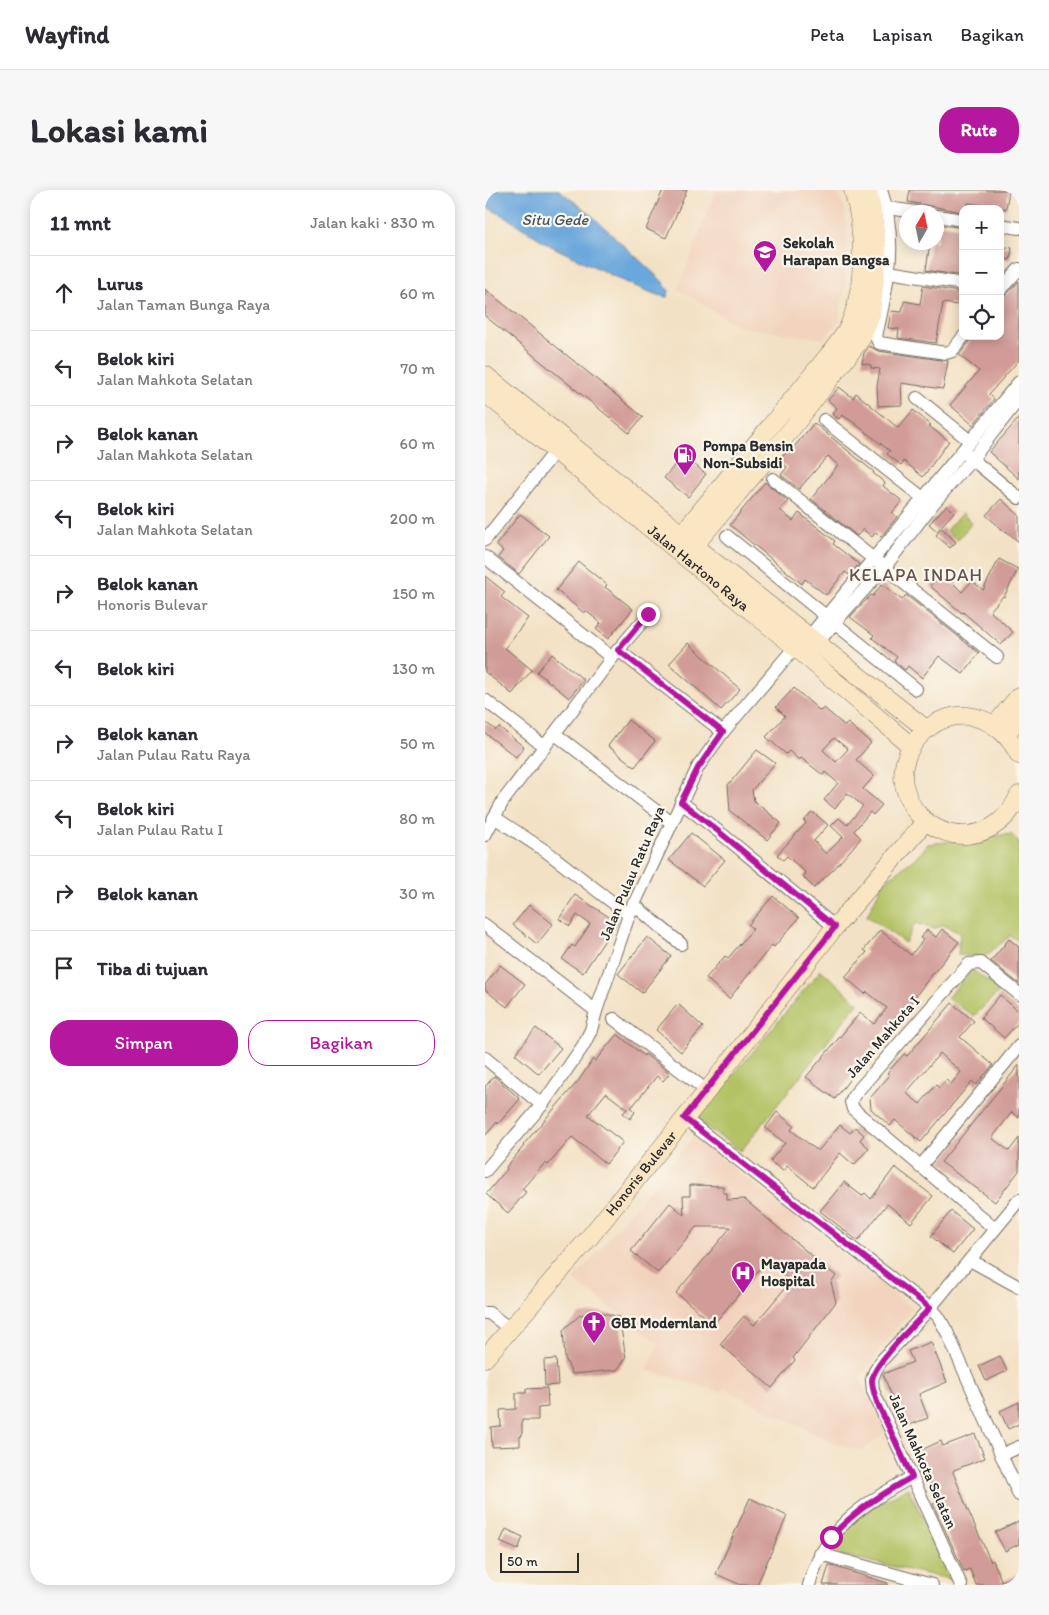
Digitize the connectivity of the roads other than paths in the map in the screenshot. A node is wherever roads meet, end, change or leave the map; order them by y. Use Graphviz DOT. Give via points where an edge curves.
graph roads {
  1 [pos="853,190"];
  2 [pos="867,190"];
  3 [pos="881,190"];
  4 [pos="887,208"];
  5 [pos="899,210"];
  6 [pos="944,217"];
  7 [pos="959,219"];
  8 [pos="1004,226"];
  9 [pos="1019,228"];
  10 [pos="1019,270"];
  11 [pos="889,272"];
  12 [pos="959,283"];
  13 [pos="1004,286"];
  14 [pos="961,340"];
  15 [pos="485,375"];
  16 [pos="485,393"];
  17 [pos="1017,393"];
  18 [pos="917,398"];
  19 [pos="824,420"];
  20 [pos="560,445"];
  21 [pos="966,446"];
  22 [pos="972,459"];
  23 [pos="773,480"];
  24 [pos="1019,498"];
  25 [pos="927,502"];
  26 [pos="727,536"];
  27 [pos="485,540"];
  28 [pos="688,540"];
  29 [pos="485,557"];
  30 [pos="874,559"];
  31 [pos="884,568"];
  32 [pos="648,614"];
  33 [pos="830,620"];
  34 [pos="807,643"];
  35 [pos="615,654"];
  36 [pos="997,657"];
  37 [pos="916,689"];
  38 [pos="1019,696"];
  39 [pos="485,700"];
  40 [pos="1019,718"];
  41 [pos="926,729"];
  42 [pos="1000,729"];
  43 [pos="723,732"];
  44 [pos="555,734"];
  45 [pos="911,746"];
  46 [pos="545,747"];
  47 [pos="1019,755"];
  48 [pos="1019,795"];
  49 [pos="681,802"];
  50 [pos="494,817"];
  51 [pos="1013,819"];
  52 [pos="925,822"];
  53 [pos="672,823"];
  54 [pos="485,835"];
  55 [pos="631,910"];
  56 [pos="485,925"];
  57 [pos="835,927"];
  58 [pos="681,944"];
  59 [pos="1019,994"];
  60 [pos="596,1011"];
  61 [pos="614,1019"];
  62 [pos="1019,1046"];
  63 [pos="485,1058"];
  64 [pos="707,1091"];
  65 [pos="542,1105"];
  66 [pos="684,1118"];
  67 [pos="920,1166"];
  68 [pos="485,1171"];
  69 [pos="1019,1200"];
  70 [pos="995,1229"];
  71 [pos="970,1260"];
  72 [pos="1019,1287"];
  73 [pos="930,1308"];
  74 [pos="486,1311"];
  75 [pos="510,1329"];
  76 [pos="485,1358"];
  77 [pos="1019,1448"];
  78 [pos="1001,1455"];
  79 [pos="912,1477"];
  80 [pos="1019,1496"];
  81 [pos="821,1554"];
  82 [pos="809,1585"];
  83 [pos="932,1585"];
  84 [pos="961,1585"];
  1 -- 28 [label="street, Jalan Hartono Raya" via="862,244 855,310 848,328"];
  2 -- 28 [label="street, Jalan Hartono Raya" via="877,259 871,314 861,339 789,432"];
  3 -- 4 [label="street"];
  4 -- 5 [label="street"];
  4 -- 11 [label="street" via="891,253"];
  6 -- 7 [label="street"];
  8 -- 9 [label="street"];
  10 -- 13 [label="street"];
  11 -- 12 [label="street"];
  11 -- 14 [label="street" via="876,337 879,343 947,353"];
  15 -- 20 [label="street, Jalan Hartono Raya"];
  16 -- 20 [label="street, Jalan Hartono Raya"];
  17 -- 21 [label="street"];
  17 -- 22 [label="street"];
  18 -- 21 [label="street"];
  19 -- 25 [label="street"];
  20 -- 27 [label="street"];
  20 -- 28 [label="street, Jalan Hartono Raya"];
  20 -- 34 [label="street, Jalan Hartono Raya"];
  21 -- 22 [label="street"];
  21 -- 25 [label="street"];
  22 -- 24 [label="street"];
  22 -- 25 [label="street"];
  23 -- 30 [label="street"];
  25 -- 30 [label="street"];
  25 -- 31 [label="street"];
  26 -- 33 [label="street"];
  28 -- 34 [label="street, Jalan Hartono Raya"];
  29 -- 35 [label="street"];
  30 -- 31 [label="street"];
  30 -- 33 [label="street"];
  31 -- 33 [label="street"];
  31 -- 36 [label="street"];
  32 -- 35 [label="street"];
  33 -- 34 [label="street, Jalan Pulau Ratu Raya"];
  33 -- 37 [label="street"];
  34 -- 41 [label="street, Jalan Hartono Raya"];
  34 -- 43 [label="street, Jalan Pulau Ratu Raya"];
  34 -- 45 [label="street, Jalan Hartono Raya"];
  35 -- 43 [label="street"];
  35 -- 44 [label="street"];
  38 -- 42 [label="street"];
  39 -- 46 [label="street"];
  40 -- 42 [label="street"];
  41 -- 42 [label="street" via="942,720 960,716 978,718"];
  41 -- 45 [label="street"];
  42 -- 47 [label="street"];
  43 -- 49 [label="street, Jalan Pulau Ratu Raya" via="698,768"];
  44 -- 46 [label="street"];
  44 -- 53 [label="street"];
  45 -- 52 [label="street" via="903,778 906,794"];
  46 -- 50 [label="street" via="503,800"];
  48 -- 51 [label="street"];
  49 -- 53 [label="street, Jalan Pulau Ratu Raya"];
  49 -- 57 [label="street"];
  50 -- 54 [label="street"];
  50 -- 55 [label="street"];
  51 -- 52 [label="street" via="968,835 938,830"];
  52 -- 57 [label="street, Honoris Bulevar"];
  53 -- 55 [label="street, Jalan Pulau Ratu Raya"];
  55 -- 58 [label="street"];
  55 -- 60 [label="street, Jalan Pulau Ratu Raya"];
  56 -- 60 [label="street"];
  57 -- 64 [label="street, Honoris Bulevar"];
  59 -- 67 [label="street, Jalan Mahkota I" via="981,963 969,964 854,1096 851,1102 853,1109"];
  60 -- 65 [label="street, Jalan Pulau Ratu Raya" via="583,1046"];
  61 -- 64 [label="street"];
  62 -- 67 [label="street"];
  63 -- 65 [label="street"];
  64 -- 66 [label="street, Honoris Bulevar"];
  65 -- 68 [label="street, Jalan Pulau Ratu Raya"];
  66 -- 73 [label="street"];
  66 -- 75 [label="street, Honoris Bulevar" via="589,1238"];
  67 -- 70 [label="street, Jalan Mahkota I"];
  69 -- 70 [label="street, Jalan Mahkota Selatan"];
  70 -- 71 [label="street, Jalan Mahkota Selatan"];
  71 -- 72 [label="street"];
  71 -- 73 [label="street, Jalan Mahkota Selatan"];
  73 -- 78 [label="street" via="944,1327"];
  73 -- 79 [label="street, Jalan Mahkota Selatan" via="882,1360 872,1380 877,1402"];
  74 -- 75 [label="street"];
  75 -- 76 [label="street, Honoris Bulevar"];
  77 -- 78 [label="street"];
  78 -- 80 [label="street"];
  79 -- 81 [label="street" via="853,1514 831,1537"];
  79 -- 84 [label="street, Jalan Mahkota Selatan"];
  81 -- 82 [label="street"];
  81 -- 83 [label="street"];
}
